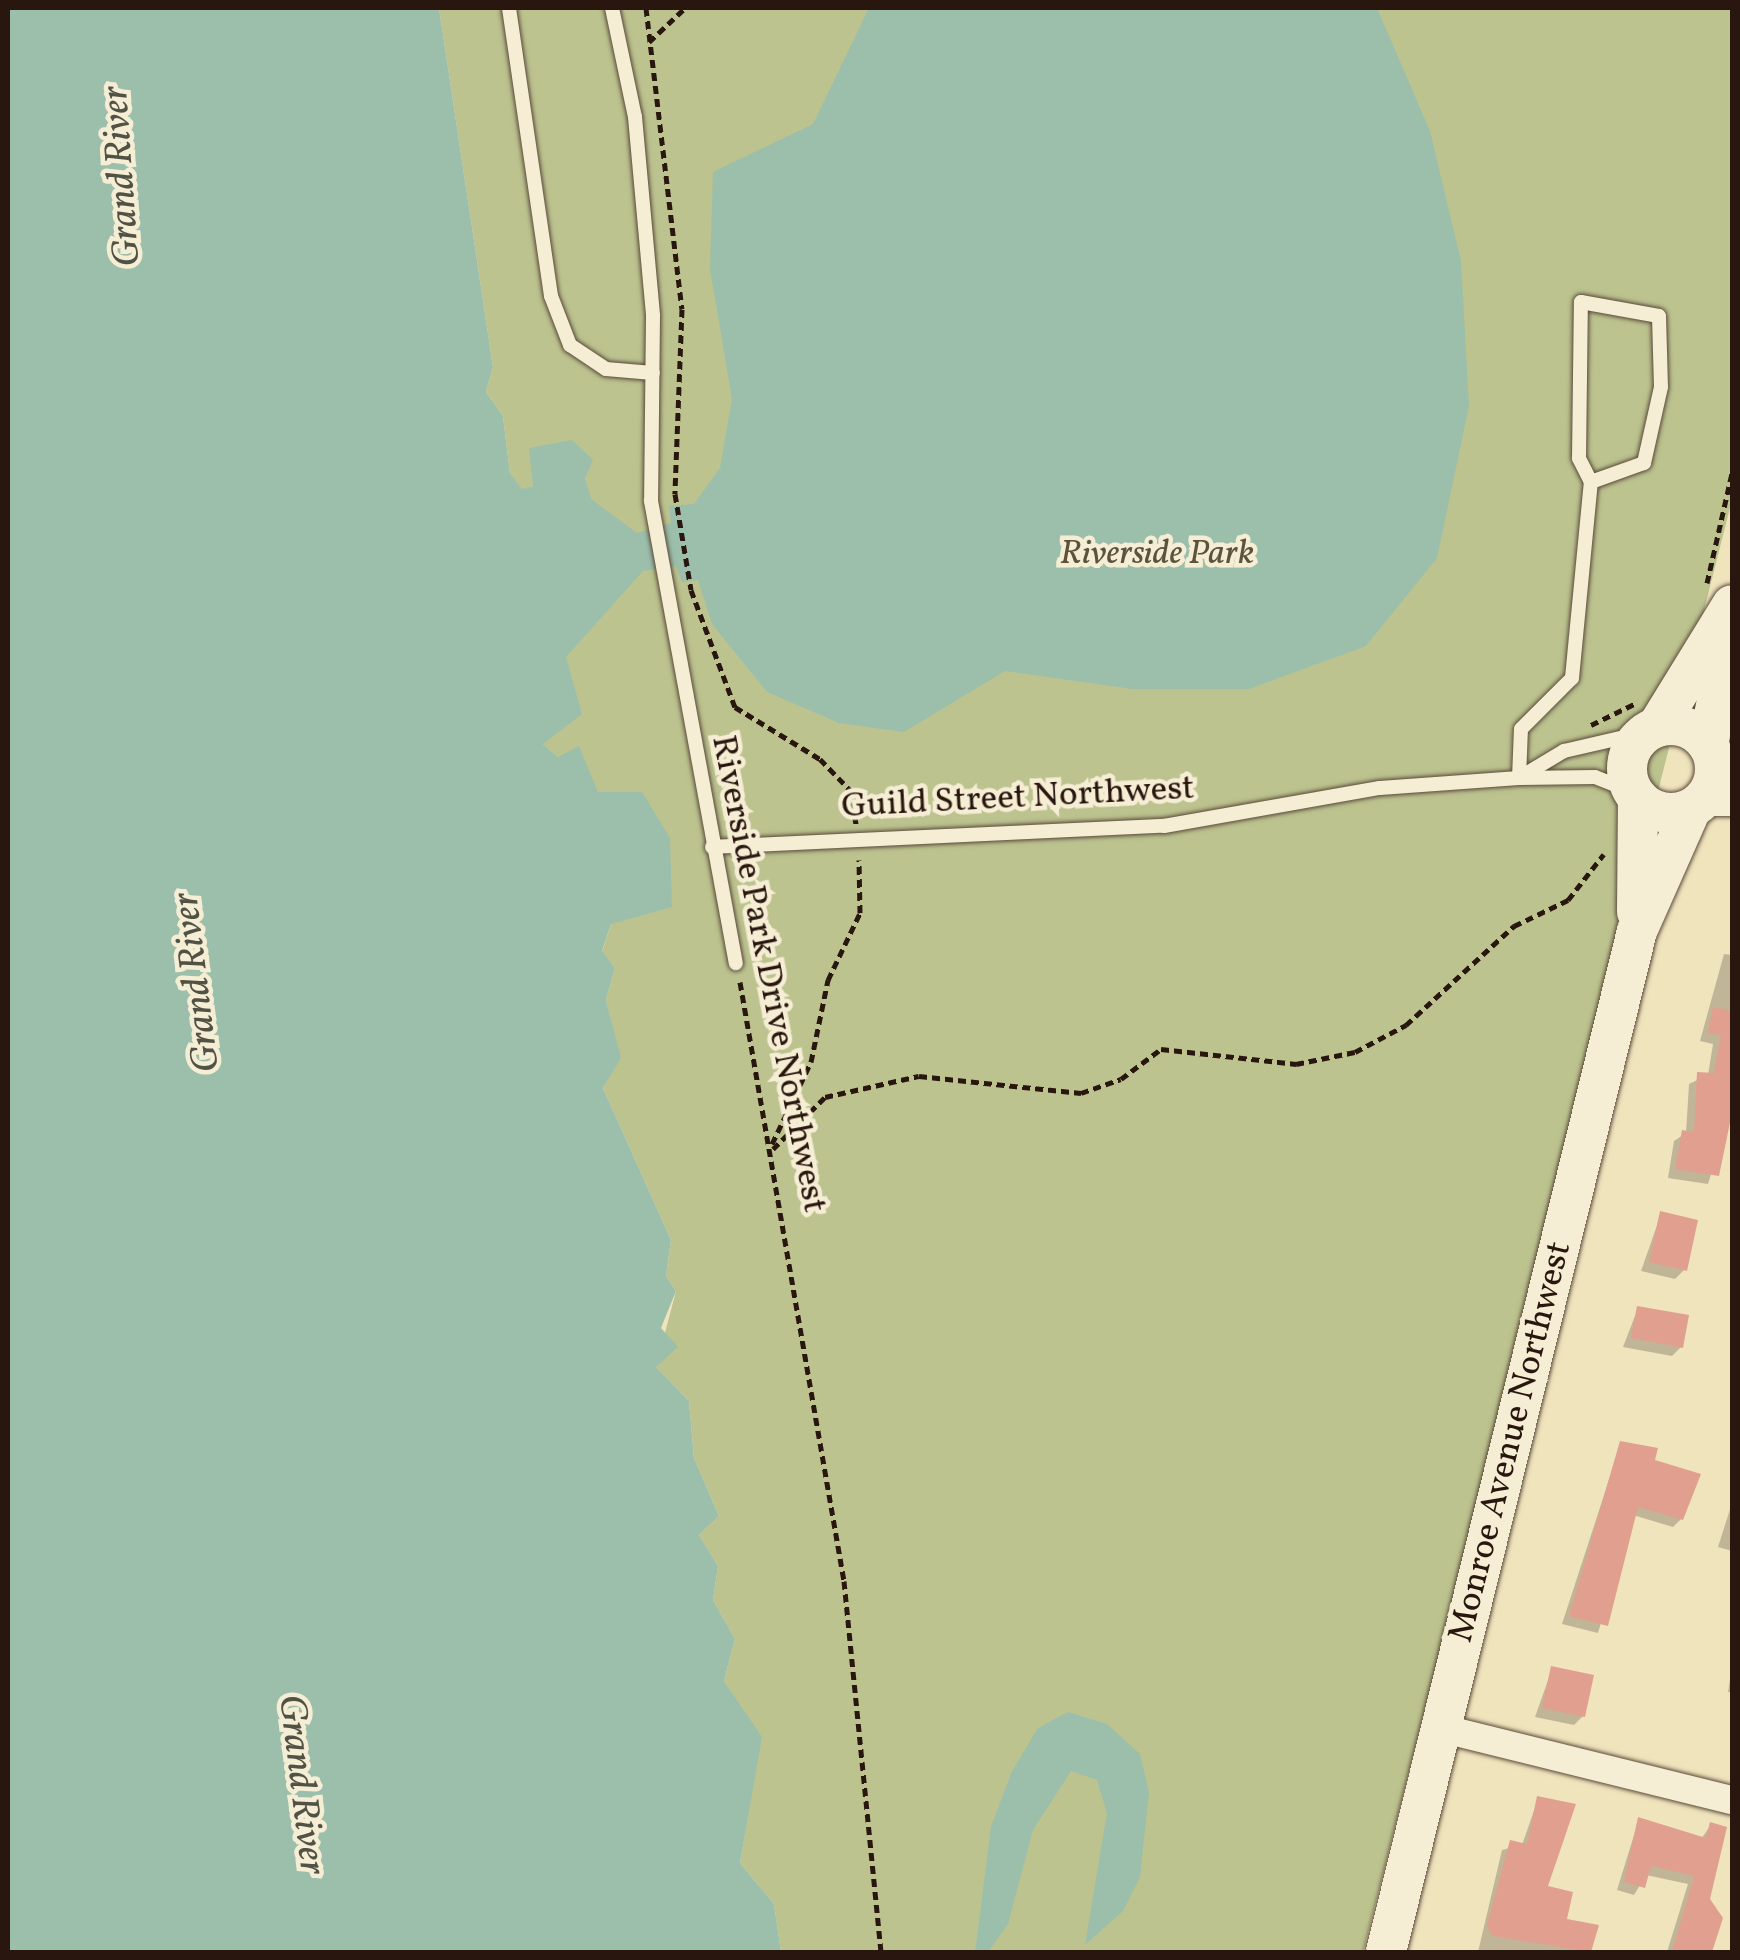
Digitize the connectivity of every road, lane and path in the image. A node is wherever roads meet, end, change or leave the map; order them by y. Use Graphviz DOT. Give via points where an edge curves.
graph roads {
  1 [pos="509,8"];
  2 [pos="612,8"];
  3 [pos="646,8"];
  4 [pos="685,8"];
  5 [pos="649,42"];
  6 [pos="653,373"];
  7 [pos="1732,473"];
  8 [pos="1591,482"];
  9 [pos="1717,543"];
  10 [pos="691,590"];
  11 [pos="1732,605"];
  12 [pos="1732,620"];
  13 [pos="1648,720"];
  14 [pos="1590,735"];
  15 [pos="1717,751"];
  16 [pos="1518,778"];
  17 [pos="1636,795"];
  18 [pos="1708,804"];
  19 [pos="712,847"];
  20 [pos="1597,870"];
  21 [pos="1638,931"];
  22 [pos="736,963"];
  23 [pos="772,1147"];
  24 [pos="1440,1728"];
  25 [pos="1732,1800"];
  26 [pos="882,1952"];
  27 [pos="1386,1952"];
  1 -- 6 [label="lane" via="551,296 570,345 606,369"];
  2 -- 6 [label="lane, Riverside Park Drive Northwest" via="635,116"];
  3 -- 5 [label="path"];
  4 -- 5 [label="path"];
  5 -- 10 [label="path" via="682,309 675,494"];
  6 -- 19 [label="lane, Riverside Park Drive Northwest" via="651,501"];
  7 -- 9 [label="path"];
  8 -- 8 [label="lane" via="1644,463 1661,387 1659,316 1615,303 1581,302 1579,458"];
  8 -- 16 [label="lane" via="1572,678 1521,729"];
  11 -- 13 [label="main road"];
  12 -- 15 [label="main road"];
  13 -- 14 [label="path" via="1596,720"];
  13 -- 15 [label="main road" via="1682,726"];
  13 -- 16 [label="lane, Guild Street Northwest" via="1564,751"];
  13 -- 17 [label="main road" via="1627,766"];
  15 -- 18 [label="main road"];
  16 -- 17 [label="lane, Guild Street Northwest" via="1595,778"];
  16 -- 19 [label="lane, Guild Street Northwest" via="1380,788 1164,826"];
  17 -- 18 [label="main road" via="1662,812"];
  17 -- 21 [label="main road, Monroe Avenue Northwest"];
  18 -- 21 [label="main road, Monroe Avenue Northwest"];
  19 -- 22 [label="lane, Riverside Park Drive Northwest"];
  20 -- 23 [label="path" via="1568,900 1514,926 1406,1025 1355,1052 1296,1064 1161,1049 1121,1079 1081,1093 919,1076 824,1097"];
  21 -- 24 [label="main road, Monroe Avenue Northwest"];
  22 -- 23 [label="path, Riverside Park Drive Northwest"];
  23 -- 26 [label="path, Riverside Park Drive Northwest" via="844,1581"];
  24 -- 25 [label="street"];
  24 -- 27 [label="main road, Monroe Avenue Northwest"];
}
